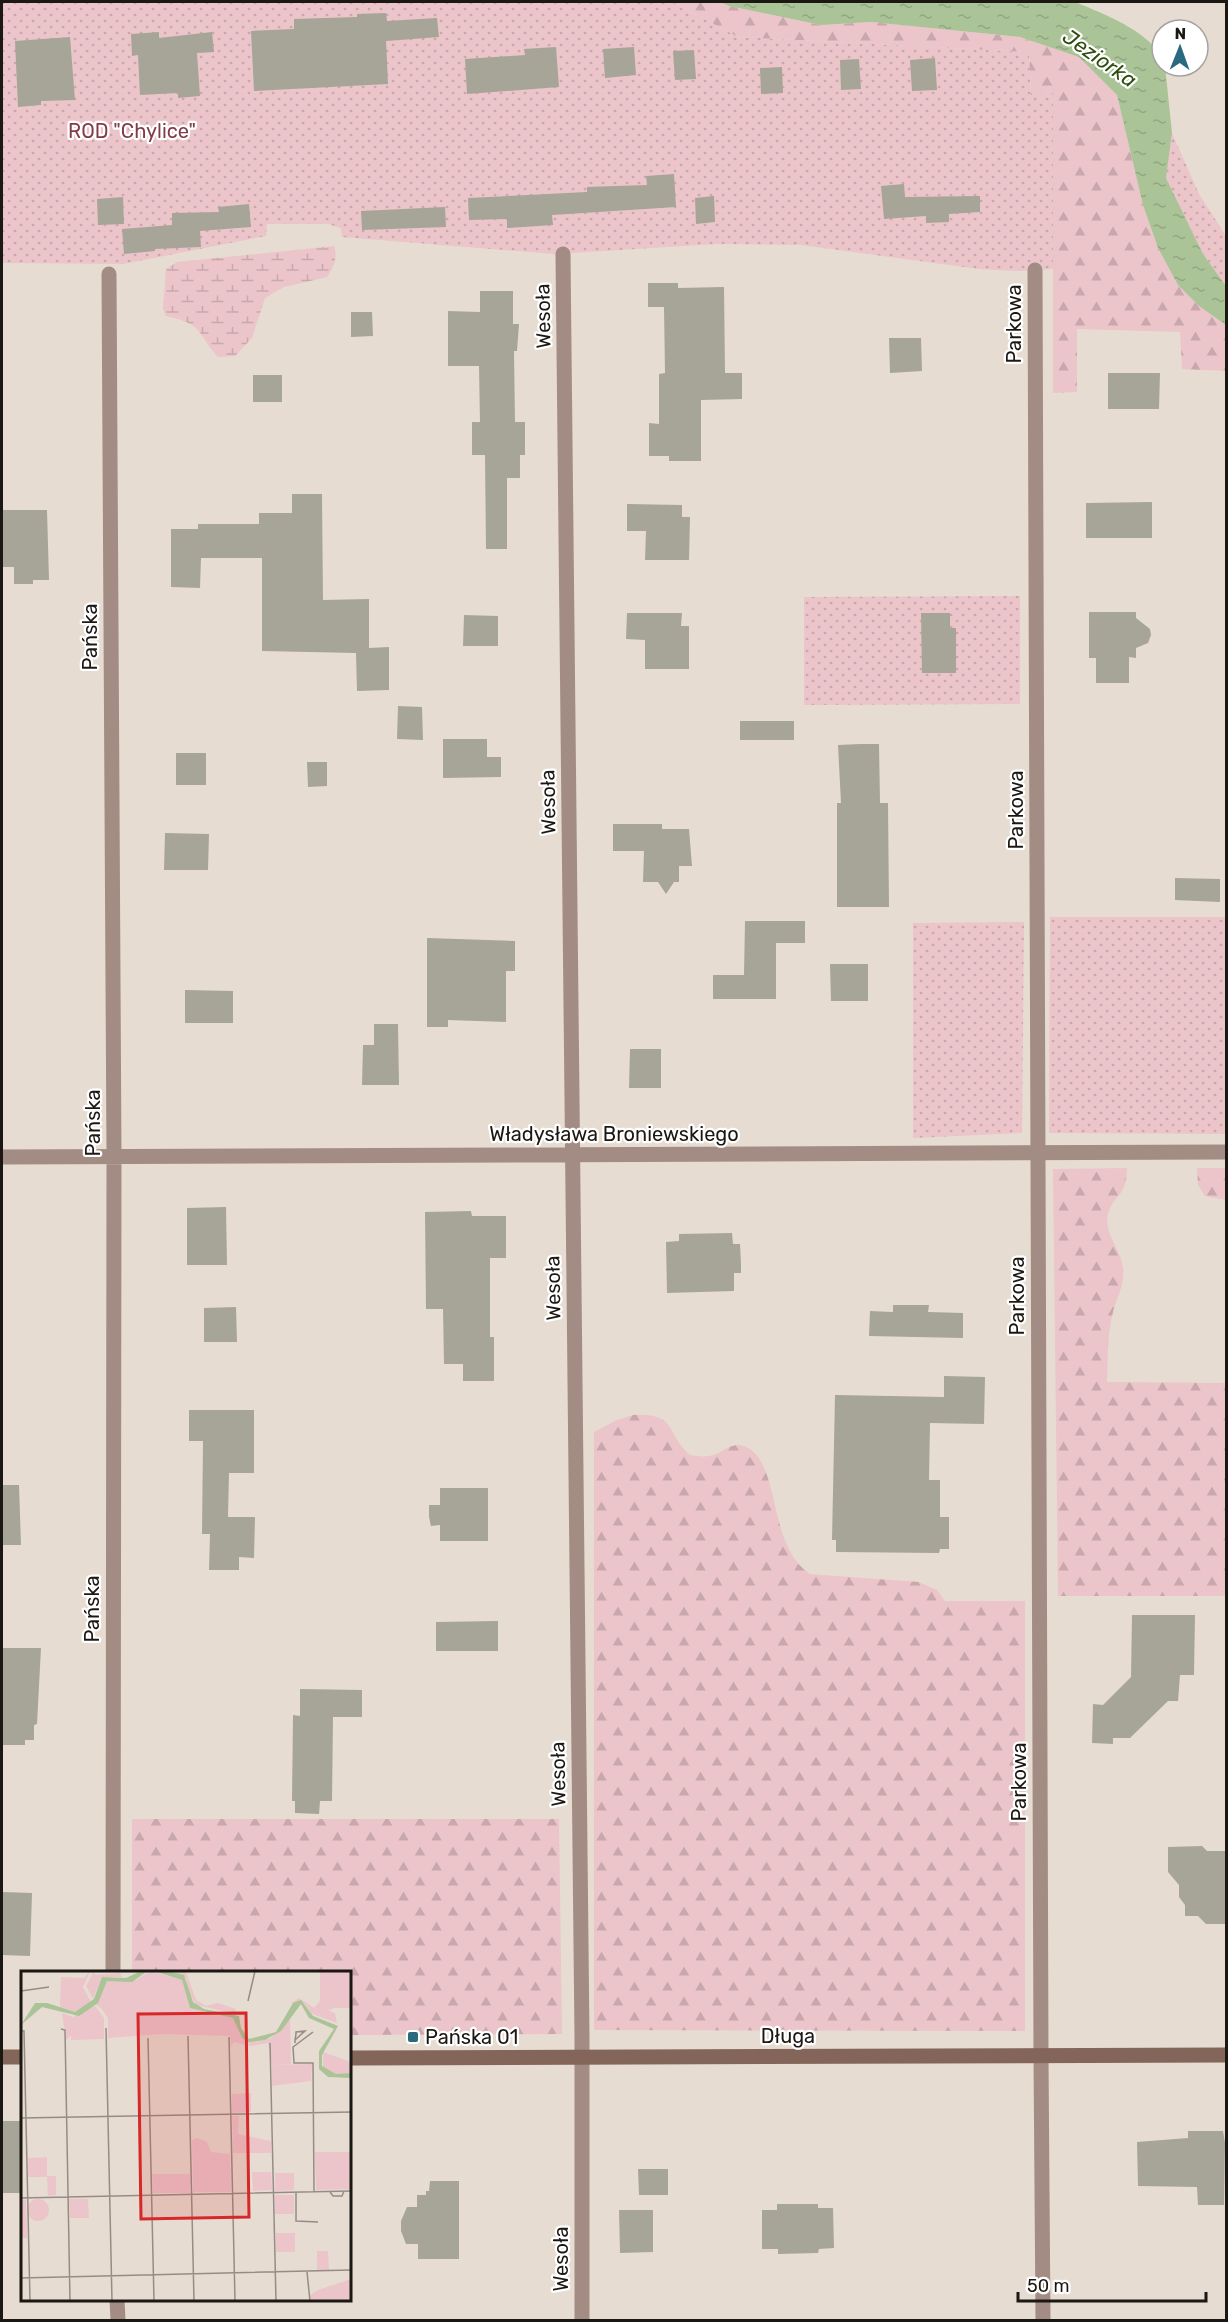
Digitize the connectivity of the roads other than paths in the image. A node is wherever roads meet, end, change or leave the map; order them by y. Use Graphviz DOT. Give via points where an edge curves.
graph roads {
  1 [pos="564,254"];
  2 [pos="1035,270"];
  3 [pos="109,274"];
  4 [pos="1227,1152"];
  5 [pos="1038,1154"];
  6 [pos="572,1155"];
  7 [pos="114,1156"];
  8 [pos="2,1157"];
  9 [pos="113,1971"];
  10 [pos="1227,2055"];
  11 [pos="2,2057"];
  12 [pos="21,2057"];
  13 [pos="1041,2057"];
  14 [pos="351,2058"];
  15 [pos="582,2058"];
  16 [pos="117,2301"];
  17 [pos="118,2320"];
  18 [pos="582,2320"];
  19 [pos="1043,2320"];
  1 -- 6 [label="street, Wesoła"];
  2 -- 5 [label="street, Parkowa"];
  3 -- 7 [label="street, Pańska"];
  4 -- 5 [label="street, Władysława Broniewskiego"];
  5 -- 6 [label="street, Władysława Broniewskiego"];
  5 -- 13 [label="street, Parkowa"];
  6 -- 7 [label="street, Władysława Broniewskiego"];
  6 -- 15 [label="street, Wesoła"];
  7 -- 8 [label="street, Władysława Broniewskiego"];
  7 -- 9 [label="street, Pańska"];
  10 -- 13 [label="street, Długa"];
  11 -- 12 [label="street"];
  13 -- 15 [label="street, Długa"];
  13 -- 19 [label="street, Parkowa"];
  14 -- 15 [label="street, Długa"];
  15 -- 18 [label="street, Wesoła"];
  16 -- 17 [label="street"];
}
